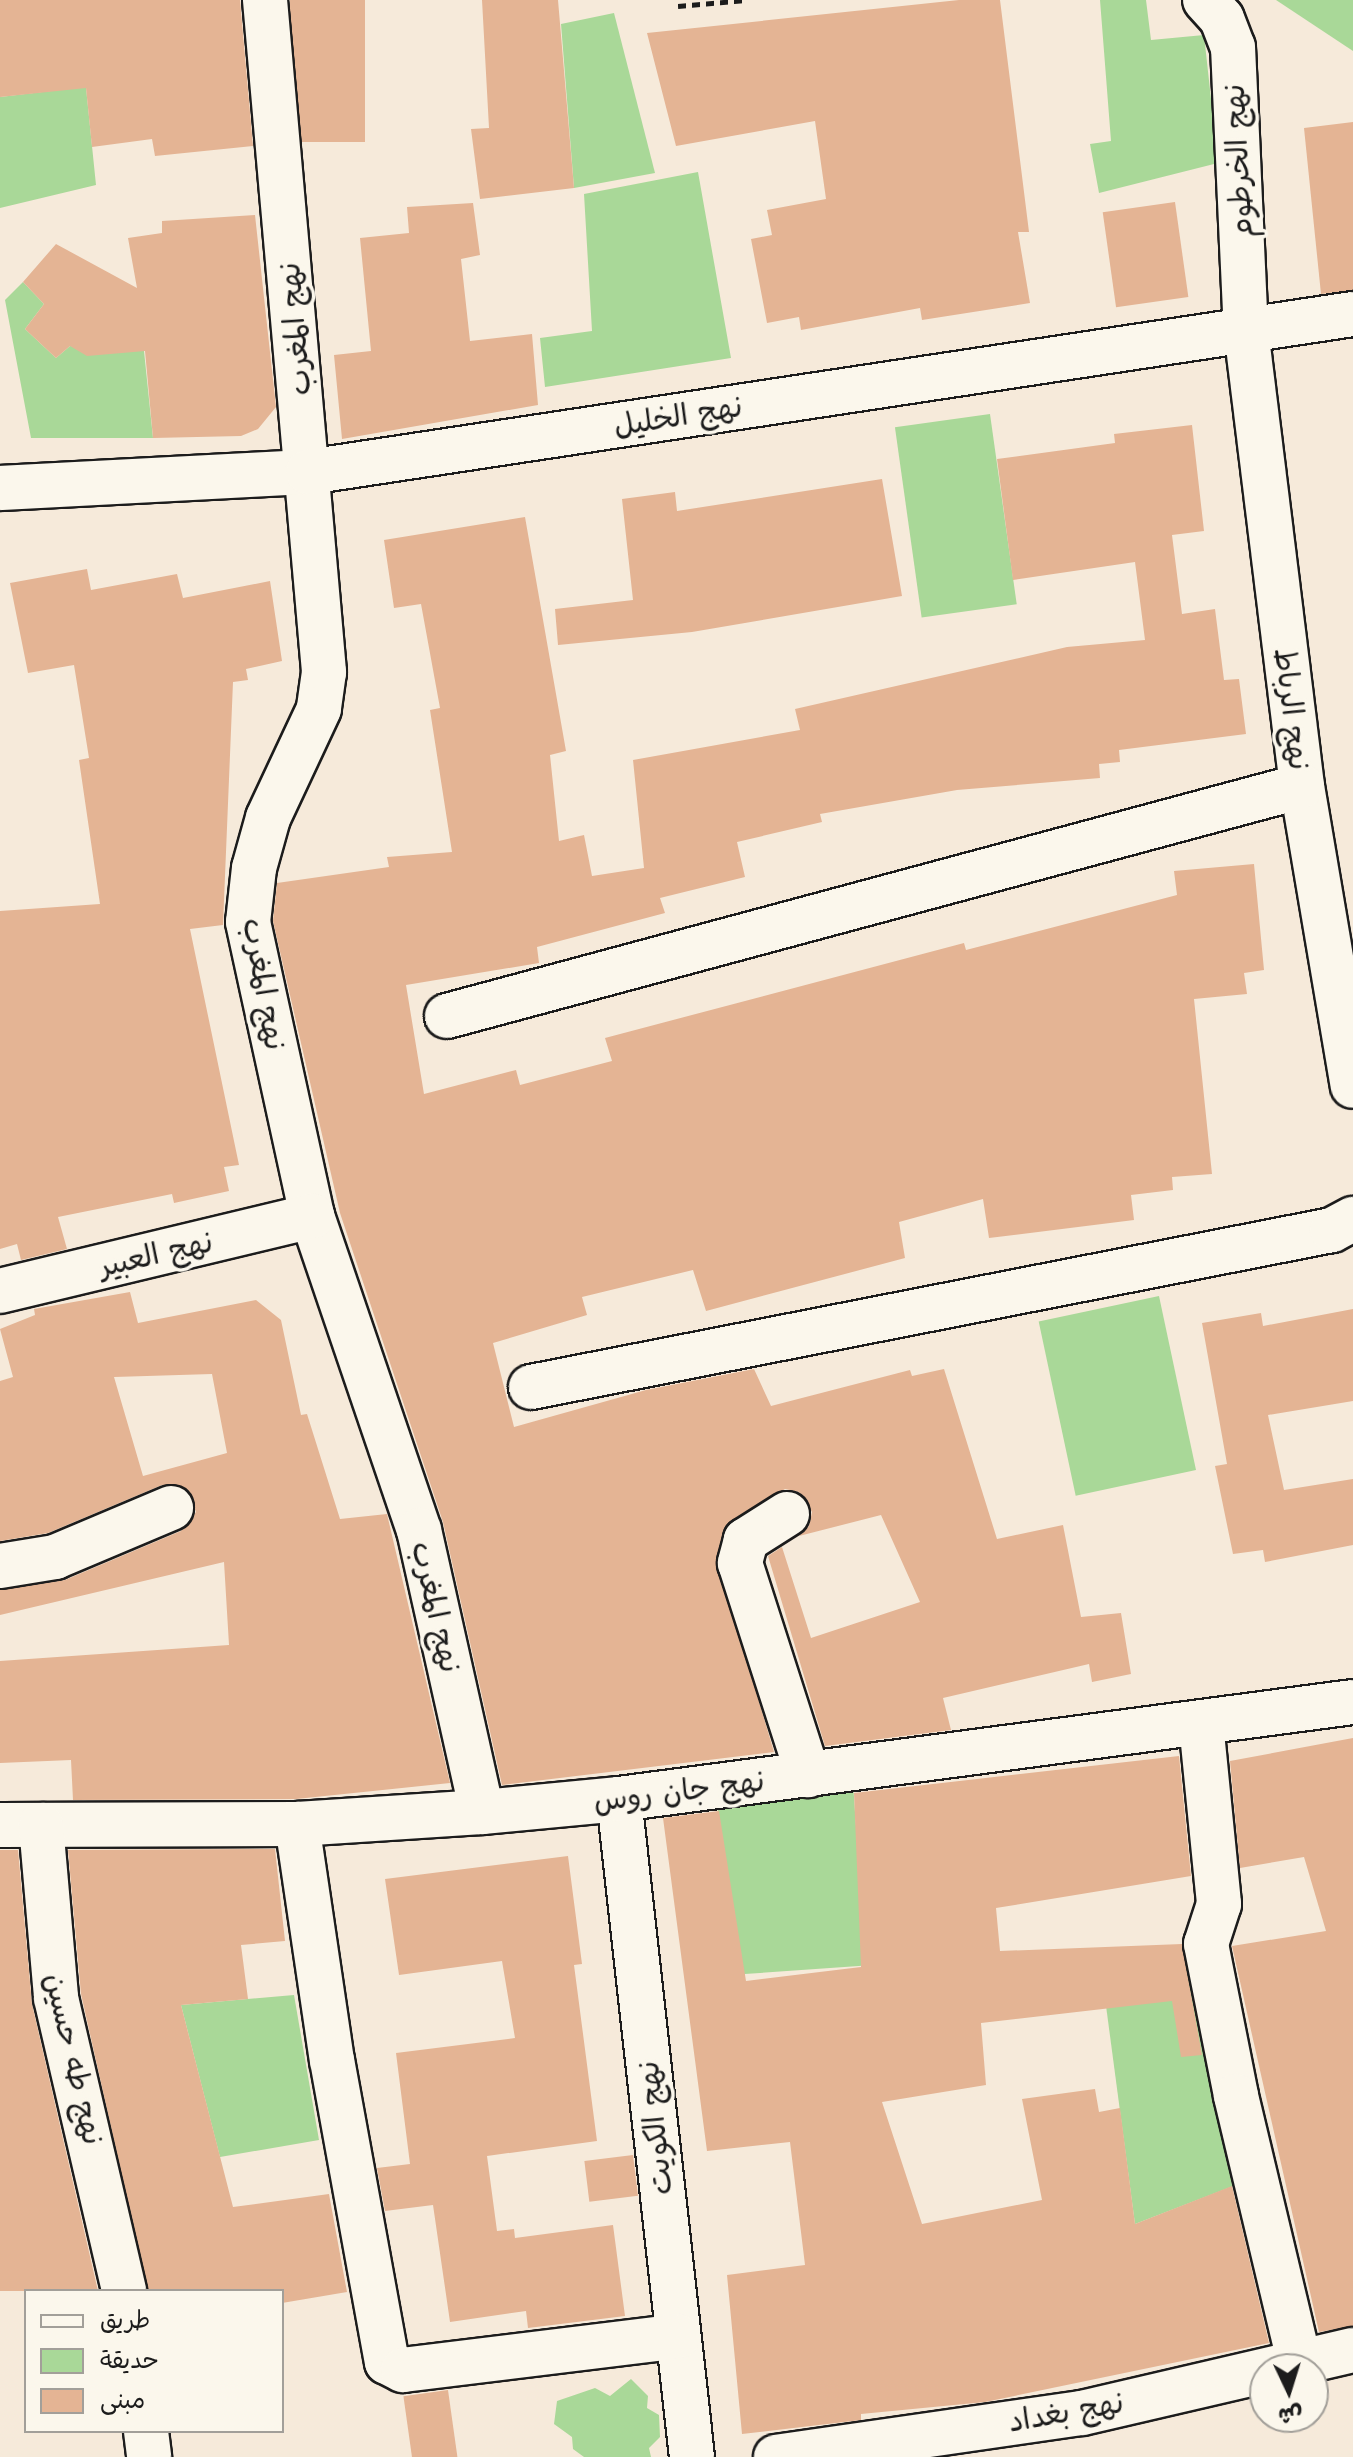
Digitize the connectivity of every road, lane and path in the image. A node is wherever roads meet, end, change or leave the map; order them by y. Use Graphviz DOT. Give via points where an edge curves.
graph roads {
  1 [pos="265,0"];
  2 [pos="746,0"];
  3 [pos="1205,0"];
  4 [pos="678,6"];
  5 [pos="1353,314"];
  6 [pos="1246,330"];
  7 [pos="308,472"];
  8 [pos="0,488"];
  9 [pos="1302,786"];
  10 [pos="447,1016"];
  11 [pos="1353,1086"];
  12 [pos="312,1216"];
  13 [pos="1353,1219"];
  14 [pos="0,1291"];
  15 [pos="531,1387"];
  16 [pos="171,1508"];
  17 [pos="787,1514"];
  18 [pos="0,1566"];
  19 [pos="1353,1702"];
  20 [pos="1201,1723"];
  21 [pos="808,1775"];
  22 [pos="619,1799"];
  23 [pos="482,1812"];
  24 [pos="297,1824"];
  25 [pos="21,1825"];
  26 [pos="124,2289"];
  27 [pos="678,2336"];
  28 [pos="1353,2350"];
  29 [pos="1297,2353"];
  30 [pos="1329,2354"];
  31 [pos="1249,2372"];
  32 [pos="146,2433"];
  33 [pos="149,2457"];
  34 [pos="692,2457"];
  35 [pos="776,2457"];
  1 -- 7 [label="street, نهج المغرب"];
  2 -- 4 [label="path"];
  3 -- 6 [label="street, نهج الخرطوم" via="1222,19 1233,47"];
  5 -- 6 [label="street, نهج الخليل"];
  6 -- 7 [label="street, نهج الخليل"];
  6 -- 9 [label="street, نهج الرباط"];
  7 -- 8 [label="street, نهج الخليل"];
  7 -- 12 [label="street, نهج المغرب" via="324,672 321,697 268,818 254,868 248,922"];
  9 -- 10 [label="street"];
  9 -- 11 [label="street, نهج الرباط"];
  12 -- 14 [label="street, نهج العبير"];
  12 -- 23 [label="street, نهج المغرب" via="419,1530"];
  13 -- 15 [label="street" via="1332,1230"];
  16 -- 18 [label="street" via="55,1557"];
  17 -- 21 [label="street" via="746,1540 740,1563"];
  19 -- 20 [label="street, نهج جان روس"];
  20 -- 21 [label="street, نهج جان روس"];
  20 -- 29 [label="street" via="1219,1904 1206,1944"];
  21 -- 22 [label="street, نهج جان روس"];
  22 -- 23 [label="street, نهج جان روس"];
  22 -- 27 [label="street, نهج الكويت"];
  23 -- 24 [label="street, نهج جان روس"];
  24 -- 25 [label="street, نهج جان روس"];
  24 -- 27 [label="street" via="337,2092 387,2362 403,2370"];
  25 -- 26 [label="street, نهج طه حسين"];
  27 -- 34 [label="street, نهج الكويت"];
  28 -- 30 [label="street, نهج بغداد"];
  31 -- 35 [label="street, نهج بغداد" via="1082,2413"];
  32 -- 33 [label="street"];
}
